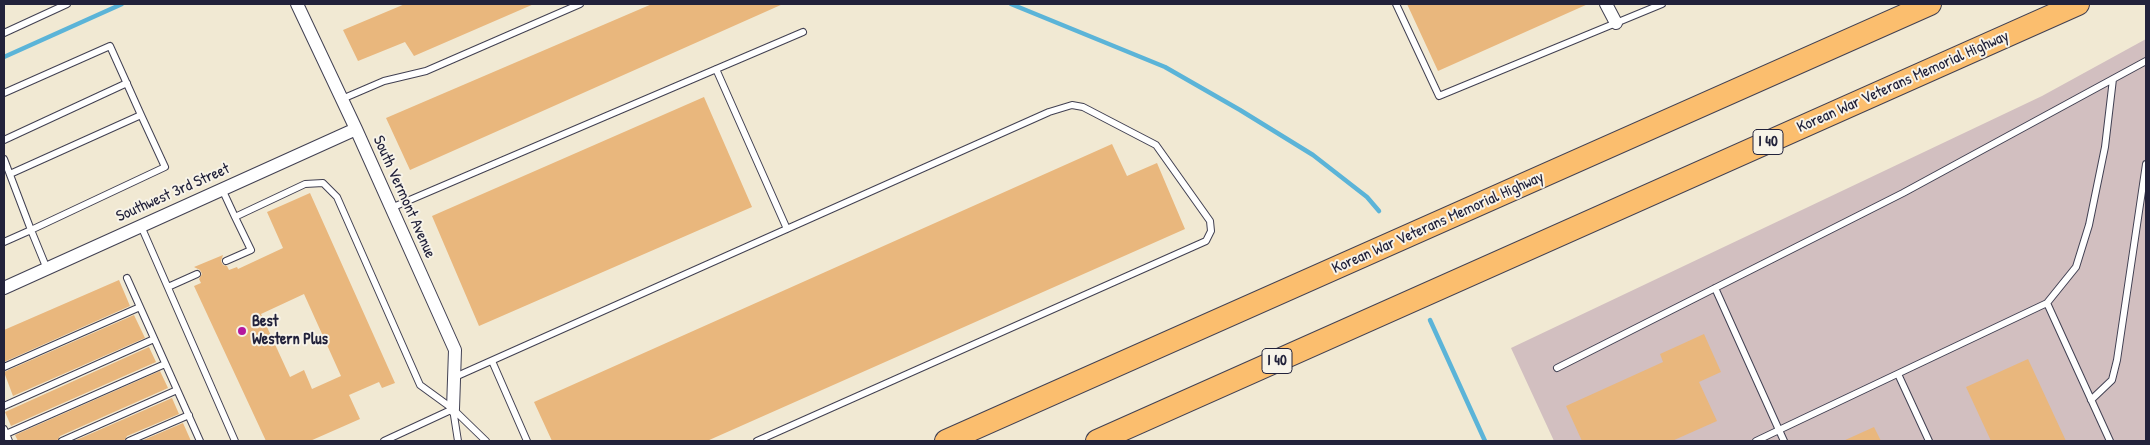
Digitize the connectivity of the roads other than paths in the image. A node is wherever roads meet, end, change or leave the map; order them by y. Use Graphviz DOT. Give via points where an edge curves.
graph roads {
  1 [pos="67,4"];
  2 [pos="297,4"];
  3 [pos="580,4"];
  4 [pos="1396,4"];
  5 [pos="1606,4"];
  6 [pos="1662,4"];
  7 [pos="1930,4"];
  8 [pos="2078,4"];
  9 [pos="1616,24"];
  10 [pos="4,32"];
  11 [pos="803,32"];
  12 [pos="2146,61"];
  13 [pos="716,69"];
  14 [pos="2113,79"];
  15 [pos="127,83"];
  16 [pos="4,94"];
  17 [pos="342,99"];
  18 [pos="141,115"];
  19 [pos="356,129"];
  20 [pos="4,140"];
  21 [pos="4,160"];
  22 [pos="2146,164"];
  23 [pos="10,174"];
  24 [pos="222,189"];
  25 [pos="391,208"];
  26 [pos="235,217"];
  27 [pos="141,226"];
  28 [pos="787,229"];
  29 [pos="31,230"];
  30 [pos="4,242"];
  31 [pos="226,262"];
  32 [pos="47,269"];
  33 [pos="197,274"];
  34 [pos="127,278"];
  35 [pos="168,287"];
  36 [pos="4,288"];
  37 [pos="1715,288"];
  38 [pos="2047,304"];
  39 [pos="140,307"];
  40 [pos="154,339"];
  41 [pos="492,361"];
  42 [pos="165,364"];
  43 [pos="4,367"];
  44 [pos="1557,368"];
  45 [pos="1898,374"];
  46 [pos="455,378"];
  47 [pos="177,390"];
  48 [pos="2091,400"];
  49 [pos="4,406"];
  50 [pos="452,410"];
  51 [pos="188,415"];
  52 [pos="1779,430"];
  53 [pos="5,432"];
  54 [pos="9,441"];
  55 [pos="62,441"];
  56 [pos="129,441"];
  57 [pos="200,441"];
  58 [pos="235,441"];
  59 [pos="384,441"];
  60 [pos="458,441"];
  61 [pos="486,441"];
  62 [pos="527,441"];
  63 [pos="757,441"];
  64 [pos="946,441"];
  65 [pos="1097,441"];
  66 [pos="1756,441"];
  67 [pos="1784,441"];
  68 [pos="1929,441"];
  69 [pos="2110,441"];
  1 -- 10 [label="lane"];
  2 -- 17 [label="street, South Vermont Avenue"];
  3 -- 17 [label="lane" via="426,71 384,81"];
  4 -- 9 [label="lane" via="1439,96"];
  5 -- 9 [label="street"];
  6 -- 9 [label="lane"];
  7 -- 64 [label="highway, Korean War Veterans Memorial Highway"];
  8 -- 65 [label="highway, Korean War Veterans Memorial Highway / I 40"];
  11 -- 13 [label="lane"];
  12 -- 14 [label="lane"];
  13 -- 25 [label="lane"];
  13 -- 28 [label="lane"];
  14 -- 37 [label="lane" via="1903,193"];
  14 -- 38 [label="lane" via="2105,147 2089,225 2076,267"];
  15 -- 16 [label="lane" via="110,46"];
  15 -- 18 [label="lane"];
  15 -- 20 [label="lane"];
  17 -- 19 [label="street, South Vermont Avenue"];
  18 -- 23 [label="lane"];
  18 -- 29 [label="lane" via="165,167"];
  19 -- 24 [label="street, Southwest 3rd Street"];
  19 -- 25 [label="street, South Vermont Avenue"];
  21 -- 23 [label="lane"];
  22 -- 48 [label="lane" via="2117,360 2112,380"];
  23 -- 29 [label="lane"];
  24 -- 26 [label="lane"];
  24 -- 27 [label="street, Southwest 3rd Street"];
  25 -- 46 [label="street, South Vermont Avenue" via="455,350"];
  26 -- 31 [label="lane" via="251,250"];
  26 -- 50 [label="lane" via="305,184 323,182 336,197 420,385"];
  27 -- 32 [label="street, Southwest 3rd Street"];
  27 -- 35 [label="lane"];
  28 -- 41 [label="lane"];
  28 -- 63 [label="lane" via="1049,112 1072,105 1084,107 1156,145 1208,217 1211,226 1206,241"];
  29 -- 30 [label="lane"];
  29 -- 32 [label="lane"];
  32 -- 36 [label="street, Southwest 3rd Street"];
  33 -- 35 [label="lane"];
  34 -- 39 [label="lane"];
  35 -- 58 [label="lane"];
  37 -- 44 [label="lane"];
  37 -- 52 [label="lane"];
  38 -- 45 [label="lane"];
  38 -- 48 [label="lane"];
  39 -- 40 [label="lane"];
  39 -- 43 [label="lane"];
  40 -- 42 [label="lane"];
  40 -- 49 [label="lane"];
  41 -- 46 [label="lane"];
  41 -- 62 [label="lane"];
  42 -- 47 [label="lane"];
  42 -- 53 [label="lane"];
  45 -- 52 [label="lane"];
  45 -- 68 [label="lane"];
  46 -- 50 [label="street, South Vermont Avenue"];
  47 -- 51 [label="lane"];
  47 -- 55 [label="lane"];
  48 -- 69 [label="lane"];
  50 -- 59 [label="lane"];
  50 -- 60 [label="lane"];
  50 -- 61 [label="lane"];
  51 -- 56 [label="lane"];
  51 -- 57 [label="lane"];
  52 -- 66 [label="lane"];
  52 -- 67 [label="lane"];
  53 -- 54 [label="lane"];
}
